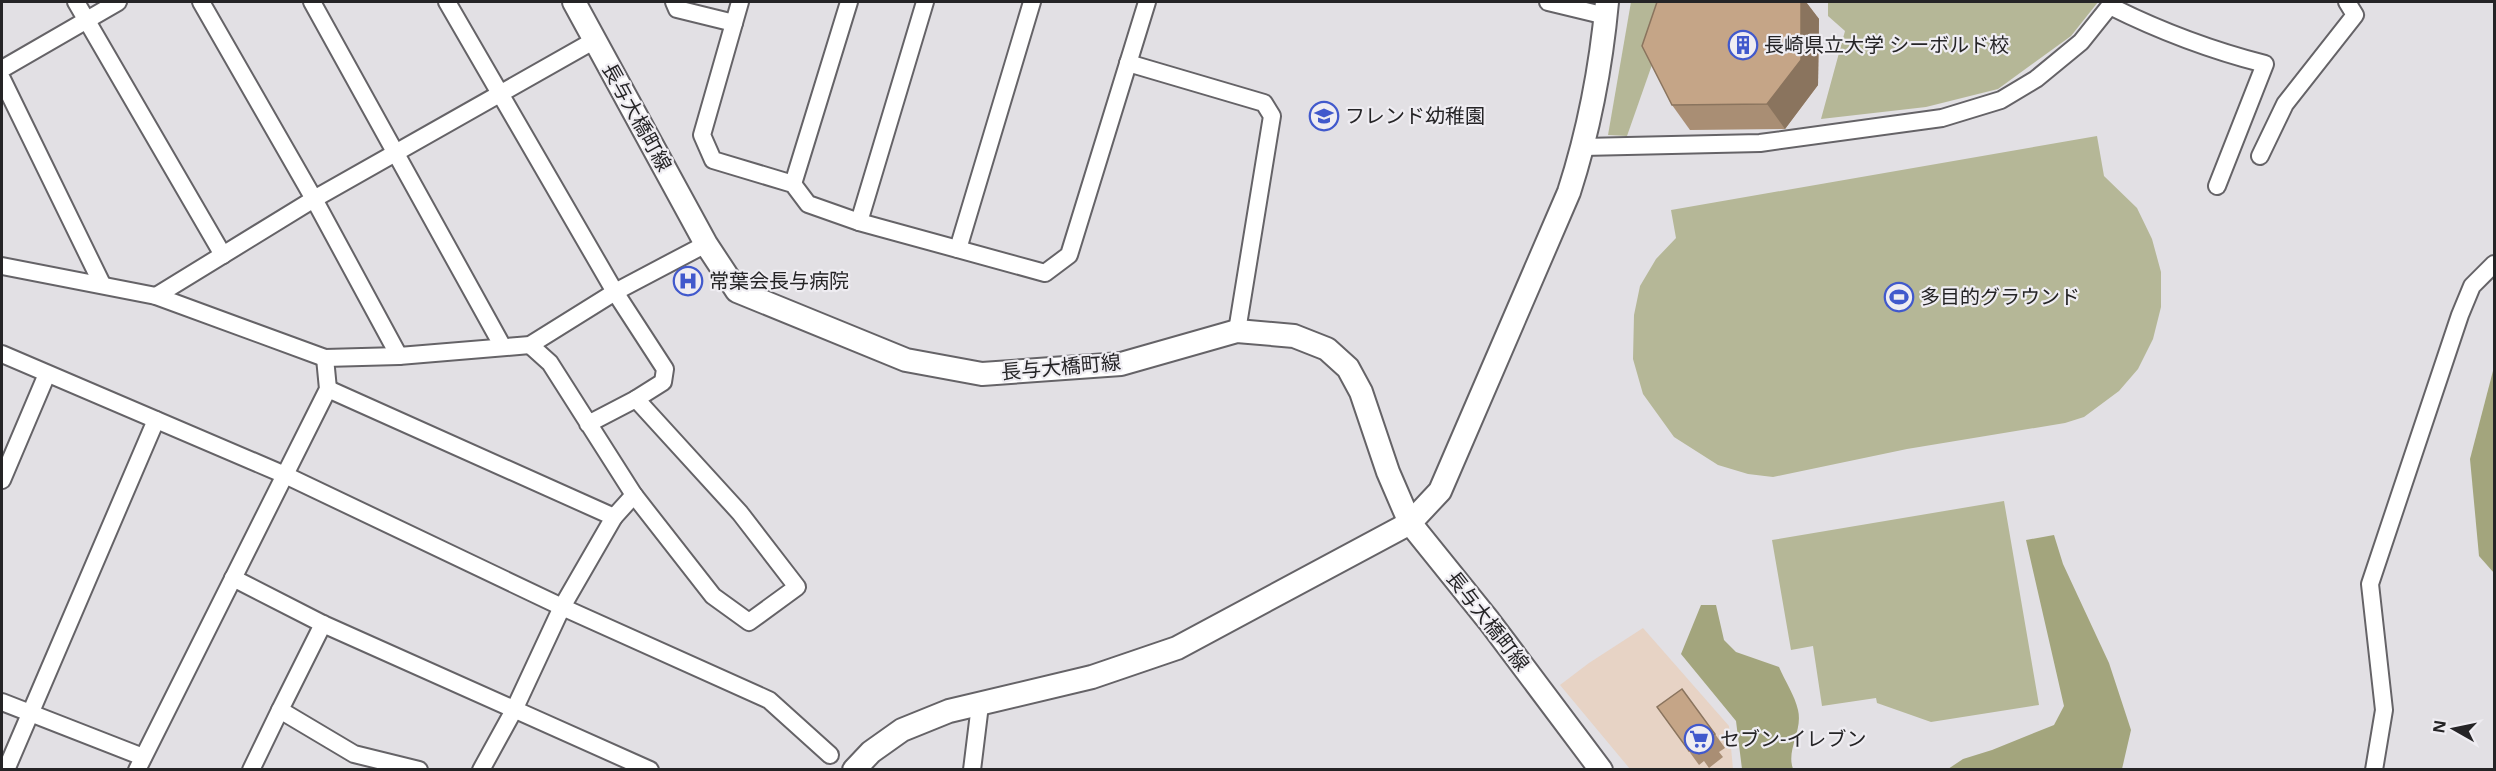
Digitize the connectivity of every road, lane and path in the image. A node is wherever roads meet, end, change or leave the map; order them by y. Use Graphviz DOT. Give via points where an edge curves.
graph roads {
  1 [pos="76,2"];
  2 [pos="118,2"];
  3 [pos="201,2"];
  4 [pos="312,2"];
  5 [pos="447,2"];
  6 [pos="574,2"];
  7 [pos="674,2"];
  8 [pos="740,2"];
  9 [pos="849,2"];
  10 [pos="925,2"];
  11 [pos="1032,2"];
  12 [pos="1147,2"];
  13 [pos="1548,2"];
  14 [pos="2347,2"];
  15 [pos="2112,4"];
  16 [pos="1606,9"];
  17 [pos="87,20"];
  18 [pos="734,23"];
  19 [pos="595,40"];
  20 [pos="1128,63"];
  21 [pos="2,69"];
  22 [pos="2,79"];
  23 [pos="500,96"];
  24 [pos="1583,147"];
  25 [pos="396,154"];
  26 [pos="2260,156"];
  27 [pos="793,184"];
  28 [pos="2217,186"];
  29 [pos="314,199"];
  30 [pos="859,222"];
  31 [pos="706,243"];
  32 [pos="958,249"];
  33 [pos="223,255"];
  34 [pos="2494,264"];
  35 [pos="2,266"];
  36 [pos="102,284"];
  37 [pos="615,292"];
  38 [pos="156,296"];
  39 [pos="1237,331"];
  40 [pos="530,345"];
  41 [pos="503,347"];
  42 [pos="2,354"];
  43 [pos="399,356"];
  44 [pos="325,358"];
  45 [pos="47,374"];
  46 [pos="328,389"];
  47 [pos="636,399"];
  48 [pos="156,420"];
  49 [pos="588,424"];
  50 [pos="285,475"];
  51 [pos="2,480"];
  52 [pos="634,495"];
  53 [pos="614,517"];
  54 [pos="1410,523"];
  55 [pos="233,578"];
  56 [pos="562,607"];
  57 [pos="323,624"];
  58 [pos="2,702"];
  59 [pos="980,705"];
  60 [pos="280,710"];
  61 [pos="514,710"];
  62 [pos="31,713"];
  63 [pos="830,755"];
  64 [pos="140,763"];
  65 [pos="6,770"];
  66 [pos="251,770"];
  67 [pos="419,770"];
  68 [pos="481,770"];
  69 [pos="650,770"];
  70 [pos="854,770"];
  71 [pos="972,770"];
  72 [pos="1601,770"];
  73 [pos="2374,770"];
  1 -- 17 [label="street"];
  2 -- 17 [label="street"];
  3 -- 29 [label="street"];
  4 -- 25 [label="street"];
  5 -- 23 [label="street"];
  6 -- 19 [label="main road, 長与大橋町線"];
  7 -- 18 [label="street" via="677,9"];
  8 -- 18 [label="street"];
  9 -- 27 [label="street"];
  10 -- 30 [label="street"];
  11 -- 32 [label="street"];
  12 -- 20 [label="street"];
  13 -- 16 [label="street"];
  14 -- 26 [label="street" via="2355,15 2285,104"];
  15 -- 24 [label="street" via="2080,42 2036,79 2001,100 1942,118 1760,143"];
  15 -- 28 [label="street" via="2159,30 2218,52 2265,63"];
  16 -- 24 [label="main road" via="1596,89"];
  17 -- 21 [label="street"];
  17 -- 33 [label="street"];
  18 -- 27 [label="street" via="702,135 713,160"];
  19 -- 23 [label="street"];
  19 -- 31 [label="main road, 長与大橋町線"];
  20 -- 32 [label="street" via="1069,255 1045,273"];
  20 -- 39 [label="street" via="1264,103 1272,116"];
  22 -- 36 [label="street"];
  23 -- 25 [label="street"];
  23 -- 37 [label="street"];
  24 -- 54 [label="main road" via="1569,192 1465,438 1440,491"];
  25 -- 29 [label="street"];
  25 -- 41 [label="street"];
  27 -- 30 [label="street" via="808,204"];
  29 -- 33 [label="street"];
  29 -- 43 [label="street"];
  30 -- 32 [label="street"];
  31 -- 37 [label="street"];
  31 -- 39 [label="main road, 長与大橋町線" via="737,291 906,360 982,374 1121,364"];
  33 -- 38 [label="street"];
  34 -- 73 [label="street" via="2472,286 2460,315 2370,584 2384,710"];
  35 -- 36 [label="street"];
  36 -- 38 [label="street"];
  37 -- 40 [label="street"];
  37 -- 47 [label="street" via="664,369 663,382"];
  38 -- 44 [label="street"];
  39 -- 54 [label="main road, 長与大橋町線" via="1294,336 1327,349 1348,368 1361,392"];
  40 -- 41 [label="street"];
  40 -- 49 [label="street" via="550,363"];
  41 -- 43 [label="street"];
  42 -- 45 [label="street"];
  43 -- 44 [label="street"];
  44 -- 46 [label="street"];
  45 -- 48 [label="street"];
  45 -- 51 [label="street"];
  46 -- 50 [label="street"];
  46 -- 53 [label="street"];
  47 -- 49 [label="street"];
  47 -- 52 [label="street" via="740,513 797,587 749,622 713,597"];
  48 -- 50 [label="street"];
  48 -- 62 [label="street"];
  49 -- 52 [label="street"];
  50 -- 55 [label="street"];
  50 -- 56 [label="street"];
  52 -- 53 [label="street"];
  53 -- 56 [label="street"];
  54 -- 59 [label="main road" via="1177,648 1092,677"];
  54 -- 72 [label="main road, 長与大橋町線"];
  55 -- 57 [label="street"];
  55 -- 64 [label="street"];
  56 -- 61 [label="street"];
  56 -- 63 [label="street" via="769,700"];
  57 -- 60 [label="street"];
  57 -- 61 [label="street"];
  58 -- 62 [label="street"];
  59 -- 70 [label="main road" via="949,711 902,730"];
  59 -- 71 [label="street"];
  60 -- 66 [label="street"];
  60 -- 67 [label="street" via="354,754"];
  61 -- 68 [label="street"];
  61 -- 69 [label="street"];
  62 -- 64 [label="street"];
  62 -- 65 [label="street"];
}
